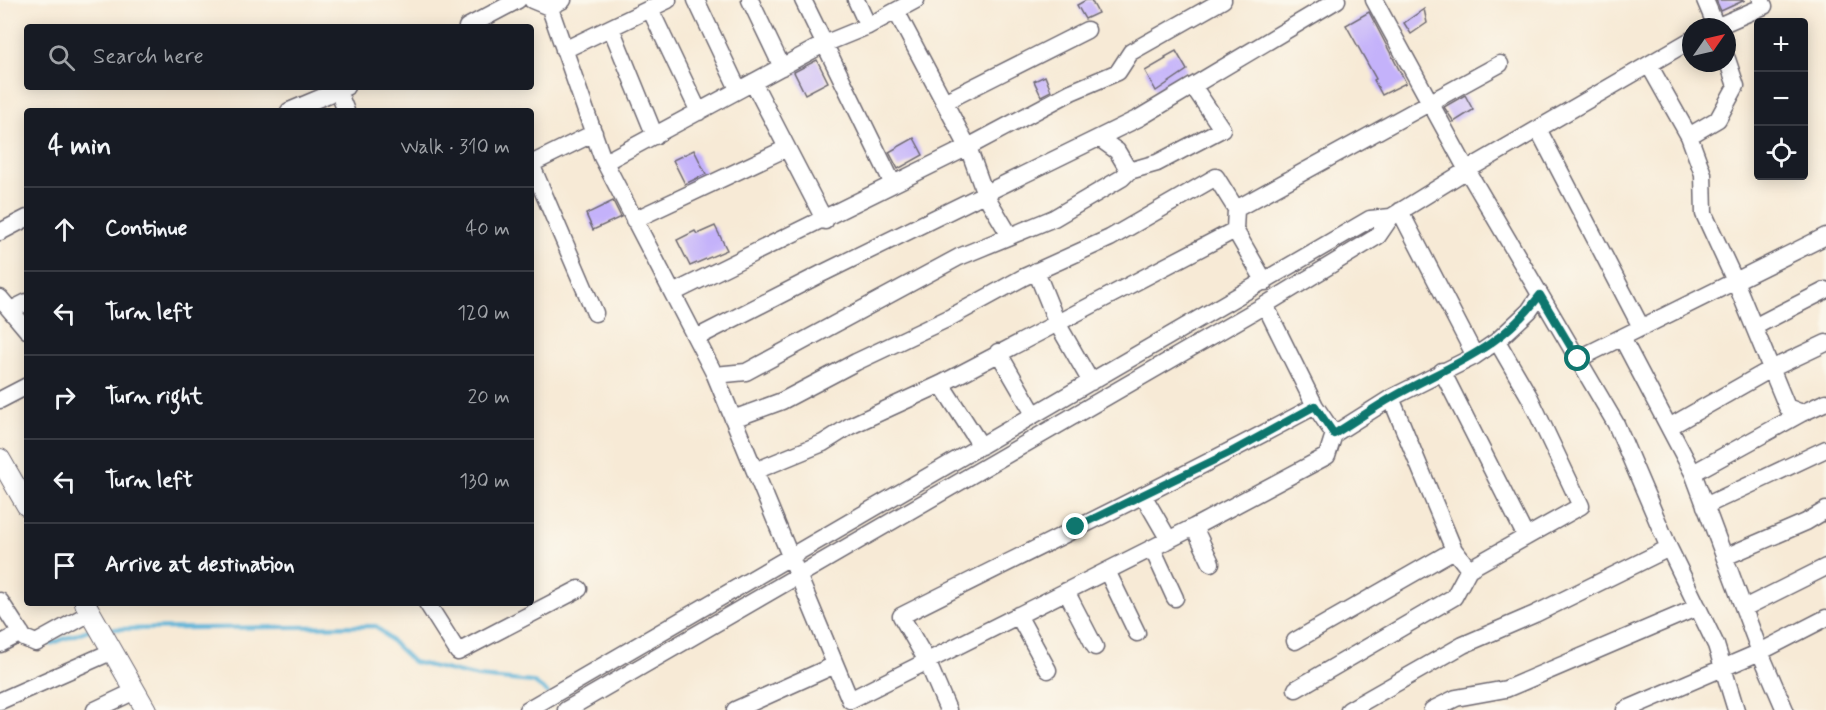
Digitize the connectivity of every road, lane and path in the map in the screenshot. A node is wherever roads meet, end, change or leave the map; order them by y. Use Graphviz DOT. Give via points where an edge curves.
graph roads {
  1 [pos="518,0"];
  2 [pos="532,0"];
  3 [pos="668,0"];
  4 [pos="696,0"];
  5 [pos="750,0"];
  6 [pos="803,0"];
  7 [pos="856,0"];
  8 [pos="915,0"];
  9 [pos="1223,0"];
  10 [pos="1338,0"];
  11 [pos="1374,0"];
  12 [pos="1705,0"];
  13 [pos="553,2"];
  14 [pos="1767,2"];
  15 [pos="650,9"];
  16 [pos="896,11"];
  17 [pos="1712,18"];
  18 [pos="1734,18"];
  19 [pos="473,24"];
  20 [pos="868,26"];
  21 [pos="611,28"];
  22 [pos="1087,30"];
  23 [pos="824,44"];
  24 [pos="1682,45"];
  25 [pos="564,50"];
  26 [pos="1500,64"];
  27 [pos="1649,65"];
  28 [pos="782,67"];
  29 [pos="1731,72"];
  30 [pos="745,86"];
  31 [pos="1193,86"];
  32 [pos="340,90"];
  33 [pos="342,90"];
  34 [pos="944,102"];
  35 [pos="1430,102"];
  36 [pos="296,108"];
  37 [pos="345,108"];
  38 [pos="699,112"];
  39 [pos="1538,129"];
  40 [pos="594,133"];
  41 [pos="655,136"];
  42 [pos="1689,136"];
  43 [pos="1100,138"];
  44 [pos="968,147"];
  45 [pos="787,148"];
  46 [pos="605,162"];
  47 [pos="534,163"];
  48 [pos="1467,170"];
  49 [pos="534,171"];
  50 [pos="1129,171"];
  51 [pos="893,184"];
  52 [pos="985,194"];
  53 [pos="1236,209"];
  54 [pos="1395,214"];
  55 [pos="24,220"];
  56 [pos="634,220"];
  57 [pos="824,220"];
  58 [pos="1235,230"];
  59 [pos="0,232"];
  60 [pos="1010,236"];
  61 [pos="1826,236"];
  62 [pos="1035,272"];
  63 [pos="1735,281"];
  64 [pos="1265,282"];
  65 [pos="1826,290"];
  66 [pos="673,293"];
  67 [pos="1540,295"];
  68 [pos="24,302"];
  69 [pos="6,304"];
  70 [pos="1265,306"];
  71 [pos="595,313"];
  72 [pos="1057,324"];
  73 [pos="24,326"];
  74 [pos="1641,327"];
  75 [pos="1754,327"];
  76 [pos="696,338"];
  77 [pos="1622,338"];
  78 [pos="1497,341"];
  79 [pos="1826,344"];
  80 [pos="998,352"];
  81 [pos="1475,356"];
  82 [pos="1578,359"];
  83 [pos="1771,369"];
  84 [pos="1442,371"];
  85 [pos="715,375"];
  86 [pos="1091,382"];
  87 [pos="941,384"];
  88 [pos="24,388"];
  89 [pos="1391,398"];
  90 [pos="0,400"];
  91 [pos="1826,402"];
  92 [pos="1315,406"];
  93 [pos="1802,413"];
  94 [pos="1034,414"];
  95 [pos="733,420"];
  96 [pos="1669,427"];
  97 [pos="1334,434"];
  98 [pos="981,446"];
  99 [pos="1826,449"];
  100 [pos="0,459"];
  101 [pos="755,471"];
  102 [pos="1693,473"];
  103 [pos="1143,495"];
  104 [pos="24,501"];
  105 [pos="1705,506"];
  106 [pos="1826,510"];
  107 [pos="1194,527"];
  108 [pos="1526,537"];
  109 [pos="1169,540"];
  110 [pos="1152,548"];
  111 [pos="1669,548"];
  112 [pos="1454,550"];
  113 [pos="790,556"];
  114 [pos="1725,557"];
  115 [pos="1211,563"];
  116 [pos="1826,567"];
  117 [pos="1468,569"];
  118 [pos="1107,571"];
  119 [pos="798,577"];
  120 [pos="579,589"];
  121 [pos="1066,591"];
  122 [pos="1175,597"];
  123 [pos="0,601"];
  124 [pos="429,606"];
  125 [pos="1698,607"];
  126 [pos="1744,608"];
  127 [pos="1018,615"];
  128 [pos="93,617"];
  129 [pos="1826,618"];
  130 [pos="1137,633"];
  131 [pos="10,639"];
  132 [pos="1295,641"];
  133 [pos="1095,646"];
  134 [pos="113,651"];
  135 [pos="1760,652"];
  136 [pos="927,660"];
  137 [pos="835,665"];
  138 [pos="1723,668"];
  139 [pos="1048,670"];
  140 [pos="1296,689"];
  141 [pos="135,691"];
  142 [pos="0,701"];
  143 [pos="570,708"];
  144 [pos="95,710"];
  145 [pos="146,710"];
  146 [pos="527,710"];
  147 [pos="735,710"];
  148 [pos="948,710"];
  149 [pos="1349,710"];
  150 [pos="1432,710"];
  151 [pos="1625,710"];
  152 [pos="1736,710"];
  153 [pos="1785,710"];
  1 -- 19 [label="street"];
  2 -- 13 [label="street"];
  3 -- 15 [label="street"];
  4 -- 30 [label="street"];
  5 -- 28 [label="street"];
  6 -- 23 [label="street"];
  7 -- 20 [label="street"];
  8 -- 16 [label="street"];
  9 -- 44 [label="street" via="1131,52 1118,72 1071,92"];
  10 -- 31 [label="street"];
  11 -- 35 [label="street"];
  12 -- 17 [label="street"];
  13 -- 25 [label="street"];
  14 -- 18 [label="street"];
  15 -- 21 [label="street"];
  15 -- 38 [label="street"];
  16 -- 20 [label="street"];
  16 -- 34 [label="street"];
  20 -- 23 [label="street"];
  21 -- 25 [label="street"];
  21 -- 41 [label="street"];
  22 -- 34 [label="street"];
  23 -- 28 [label="street"];
  23 -- 51 [label="street"];
  24 -- 27 [label="street"];
  25 -- 40 [label="street"];
  26 -- 35 [label="street"];
  27 -- 39 [label="street"];
  27 -- 42 [label="street"];
  28 -- 30 [label="street"];
  29 -- 42 [label="street" via="1736,86 1719,119"];
  30 -- 38 [label="street"];
  30 -- 45 [label="street"];
  31 -- 43 [label="street"];
  31 -- 50 [label="street" via="1222,129 1157,163"];
  32 -- 36 [label="street"];
  33 -- 37 [label="street"];
  34 -- 44 [label="street"];
  35 -- 48 [label="street"];
  35 -- 53 [label="street"];
  38 -- 41 [label="street"];
  39 -- 48 [label="street"];
  39 -- 74 [label="street"];
  40 -- 46 [label="street"];
  40 -- 47 [label="street"];
  41 -- 46 [label="street"];
  42 -- 63 [label="street" via="1703,174 1704,214"];
  43 -- 50 [label="street" via="1117,151"];
  43 -- 52 [label="street"];
  44 -- 51 [label="street"];
  44 -- 52 [label="street"];
  45 -- 56 [label="street"];
  45 -- 57 [label="street"];
  46 -- 56 [label="street"];
  48 -- 54 [label="street"];
  48 -- 67 [label="street"];
  49 -- 71 [label="street"];
  50 -- 60 [label="street" via="1054,218"];
  51 -- 57 [label="street"];
  52 -- 60 [label="street"];
  52 -- 76 [label="street"];
  53 -- 58 [label="street"];
  53 -- 62 [label="street" via="1216,177 1110,238"];
  54 -- 64 [label="street" via="1370,219"];
  54 -- 70 [label="street" via="1377,236"];
  54 -- 81 [label="street"];
  55 -- 59 [label="street"];
  56 -- 66 [label="street"];
  57 -- 66 [label="street"];
  58 -- 64 [label="street"];
  58 -- 72 [label="street"];
  60 -- 85 [label="street" via="960,257 746,372"];
  61 -- 63 [label="street"];
  62 -- 72 [label="street"];
  62 -- 95 [label="street" via="782,401"];
  63 -- 74 [label="street"];
  63 -- 75 [label="street"];
  64 -- 86 [label="street"];
  65 -- 75 [label="street"];
  66 -- 76 [label="street"];
  67 -- 78 [label="street"];
  67 -- 82 [label="street"];
  68 -- 69 [label="street"];
  69 -- 73 [label="street"];
  70 -- 92 [label="street"];
  70 -- 119 [label="street"];
  72 -- 80 [label="street"];
  72 -- 86 [label="street"];
  74 -- 77 [label="street"];
  75 -- 83 [label="street"];
  76 -- 85 [label="street"];
  77 -- 82 [label="street"];
  77 -- 96 [label="street"];
  78 -- 81 [label="street"];
  78 -- 108 [label="street" via="1530,398 1581,506"];
  79 -- 83 [label="street"];
  80 -- 87 [label="street"];
  80 -- 94 [label="street"];
  81 -- 84 [label="street"];
  82 -- 111 [label="street" via="1616,424"];
  83 -- 93 [label="street" via="1786,407"];
  83 -- 96 [label="street"];
  84 -- 89 [label="street"];
  84 -- 108 [label="street"];
  85 -- 95 [label="street"];
  86 -- 94 [label="street"];
  87 -- 98 [label="street"];
  87 -- 101 [label="street" via="850,426 824,443"];
  88 -- 90 [label="street"];
  89 -- 97 [label="street"];
  89 -- 112 [label="street"];
  91 -- 93 [label="street"];
  92 -- 97 [label="street"];
  92 -- 103 [label="street"];
  93 -- 102 [label="street"];
  94 -- 98 [label="street"];
  95 -- 101 [label="street"];
  96 -- 102 [label="street"];
  97 -- 107 [label="street" via="1327,456"];
  98 -- 113 [label="street"];
  99 -- 105 [label="street"];
  100 -- 104 [label="street"];
  101 -- 113 [label="street"];
  102 -- 105 [label="street"];
  103 -- 109 [label="street"];
  103 -- 136 [label="street" via="901,616"];
  105 -- 114 [label="street"];
  106 -- 114 [label="street"];
  107 -- 109 [label="street"];
  107 -- 115 [label="street"];
  108 -- 117 [label="street"];
  109 -- 110 [label="street"];
  110 -- 118 [label="street"];
  110 -- 122 [label="street"];
  111 -- 125 [label="street"];
  111 -- 149 [label="street" via="1463,645"];
  112 -- 117 [label="street"];
  112 -- 132 [label="street"];
  113 -- 119 [label="street"];
  113 -- 146 [label="street"];
  114 -- 126 [label="street"];
  116 -- 126 [label="street"];
  117 -- 140 [label="street" via="1454,597"];
  118 -- 121 [label="street"];
  118 -- 130 [label="street"];
  119 -- 137 [label="street"];
  119 -- 143 [label="street"];
  120 -- 124 [label="street" via="458,652"];
  121 -- 127 [label="street"];
  121 -- 133 [label="street"];
  123 -- 131 [label="street"];
  125 -- 138 [label="street"];
  125 -- 150 [label="street" via="1506,688 1456,698"];
  126 -- 135 [label="street"];
  127 -- 136 [label="street"];
  127 -- 139 [label="street"];
  128 -- 131 [label="street" via="36,643 24,638"];
  128 -- 134 [label="street"];
  129 -- 135 [label="street"];
  134 -- 141 [label="street"];
  134 -- 142 [label="street"];
  135 -- 138 [label="street"];
  135 -- 153 [label="street"];
  136 -- 137 [label="street" via="850,699"];
  136 -- 148 [label="street"];
  137 -- 147 [label="street"];
  138 -- 151 [label="street"];
  138 -- 152 [label="street"];
  141 -- 144 [label="street"];
  141 -- 145 [label="street"];
}
